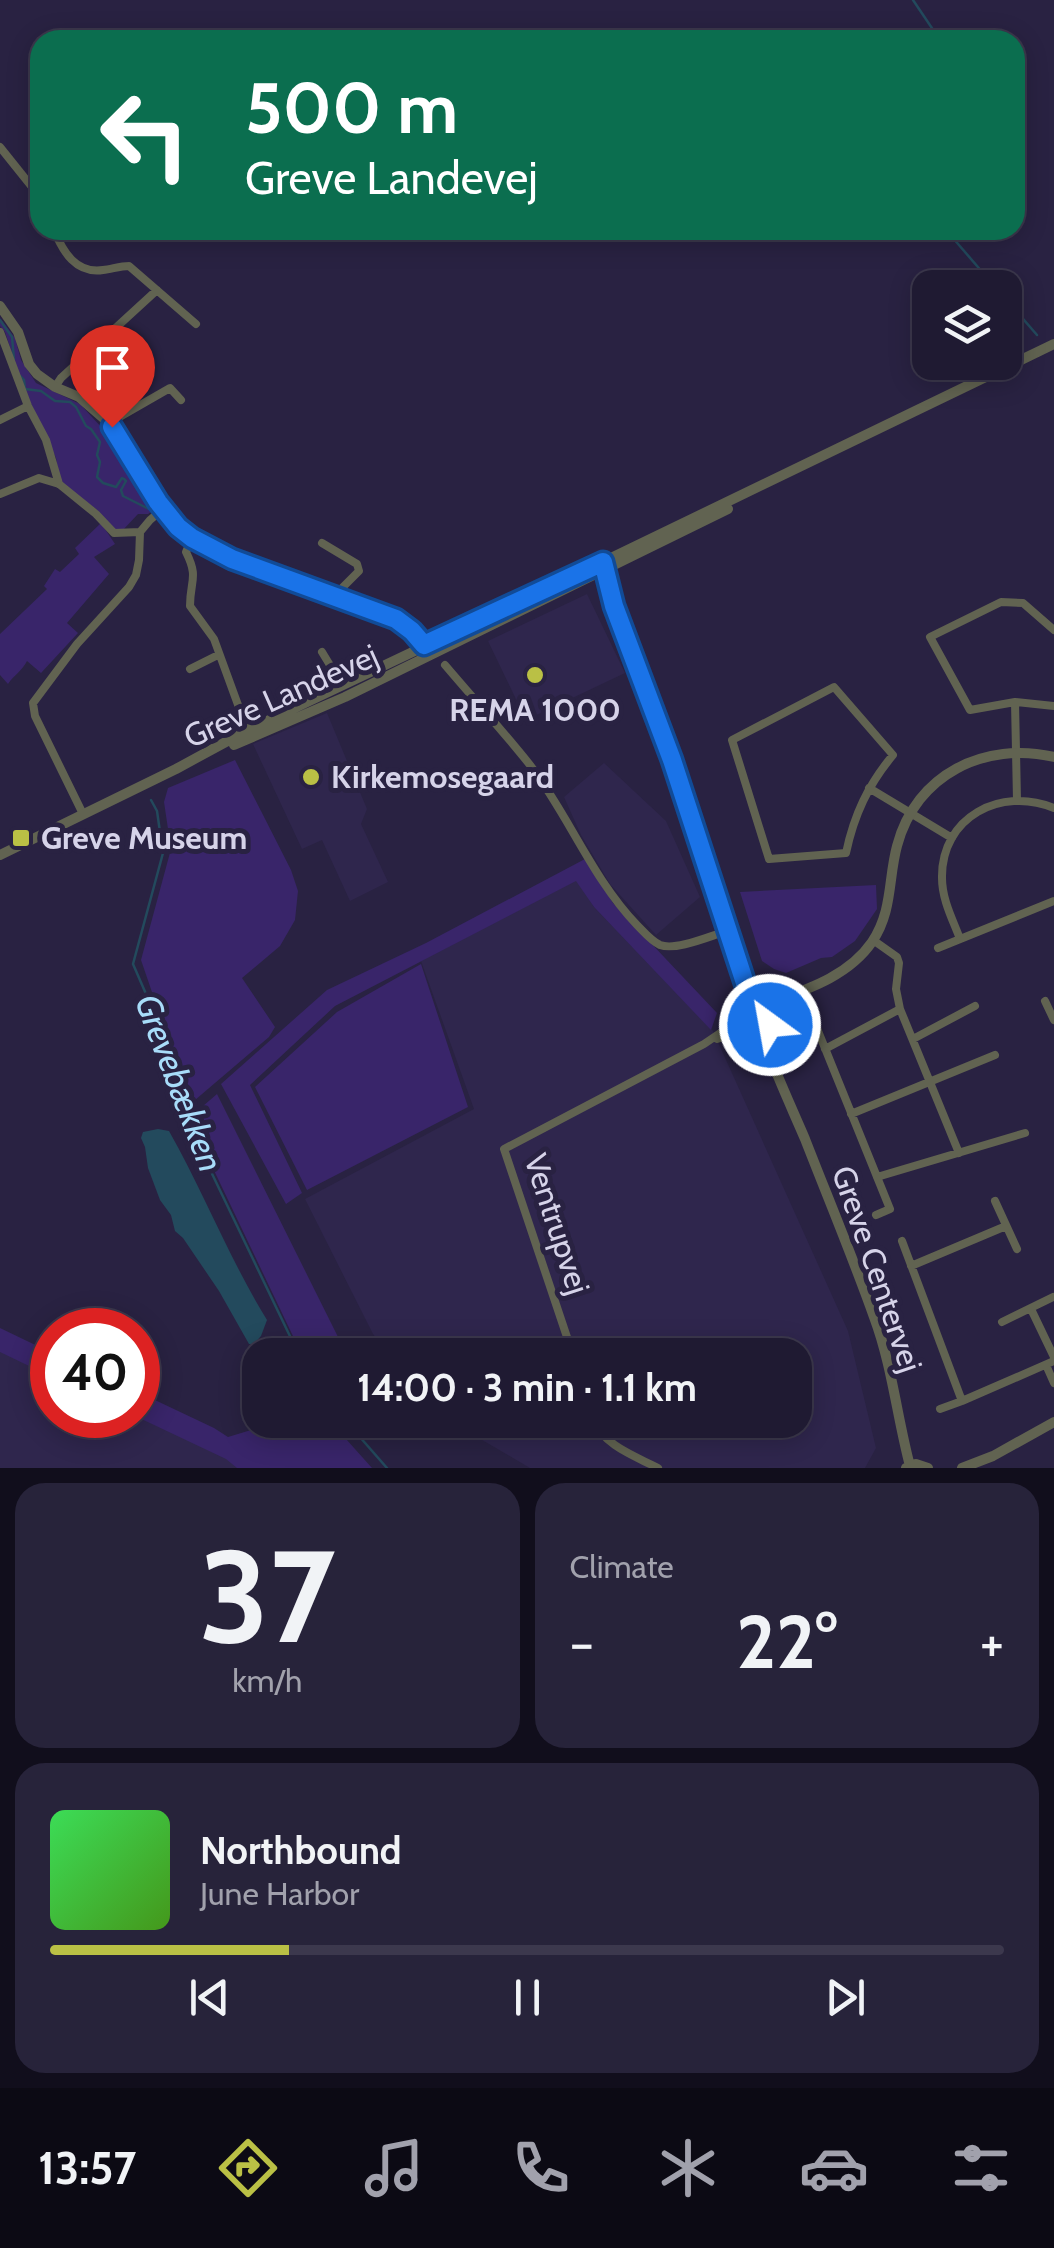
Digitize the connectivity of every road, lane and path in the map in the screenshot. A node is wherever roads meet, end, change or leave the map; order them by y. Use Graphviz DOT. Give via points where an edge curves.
graph roads {
  1 [pos="0,147"];
  2 [pos="30,185"];
  3 [pos="59,240"];
  4 [pos="157,290"];
  5 [pos="0,306"];
  6 [pos="196,324"];
  7 [pos="0,332"];
  8 [pos="1054,344"];
  9 [pos="55,387"];
  10 [pos="181,400"];
  11 [pos="28,406"];
  12 [pos="0,420"];
  13 [pos="109,423"];
  14 [pos="58,484"];
  15 [pos="0,494"];
  16 [pos="163,509"];
  17 [pos="140,532"];
  18 [pos="192,538"];
  19 [pos="322,543"];
  20 [pos="599,568"];
  21 [pos="335,595"];
  22 [pos="1054,630"];
  23 [pos="427,650"];
  24 [pos="322,652"];
  25 [pos="218,655"];
  26 [pos="445,665"];
  27 [pos="190,669"];
  28 [pos="342,685"];
  29 [pos="1015,702"];
  30 [pos="1054,706"];
  31 [pos="248,734"];
  32 [pos="1016,752"];
  33 [pos="1054,757"];
  34 [pos="869,788"];
  35 [pos="1017,800"];
  36 [pos="1054,808"];
  37 [pos="910,813"];
  38 [pos="83,814"];
  39 [pos="952,838"];
  40 [pos="0,854"];
  41 [pos="1054,901"];
  42 [pos="727,932"];
  43 [pos="960,939"];
  44 [pos="873,940"];
  45 [pos="938,948"];
  46 [pos="746,999"];
  47 [pos="1045,1001"];
  48 [pos="975,1006"];
  49 [pos="769,1008"];
  50 [pos="900,1009"];
  51 [pos="1054,1020"];
  52 [pos="816,1026"];
  53 [pos="747,1031"];
  54 [pos="913,1039"];
  55 [pos="826,1049"];
  56 [pos="995,1055"];
  57 [pos="930,1082"];
  58 [pos="852,1114"];
  59 [pos="1025,1132"];
  60 [pos="959,1152"];
  61 [pos="878,1178"];
  62 [pos="995,1201"];
  63 [pos="876,1215"];
  64 [pos="1006,1226"];
  65 [pos="902,1241"];
  66 [pos="1016,1248"];
  67 [pos="911,1266"];
  68 [pos="1053,1297"];
  69 [pos="1030,1309"];
  70 [pos="1002,1322"];
  71 [pos="567,1338"];
  72 [pos="1052,1361"];
  73 [pos="1054,1383"];
  74 [pos="962,1401"];
  75 [pos="940,1410"];
  76 [pos="1054,1422"];
  77 [pos="605,1438"];
  78 [pos="908,1467"];
  79 [pos="658,1468"];
  80 [pos="928,1468"];
  81 [pos="962,1468"];
  1 -- 2 [label="street"];
  3 -- 4 [label="street" via="80,266 129,266"];
  4 -- 6 [label="street"];
  4 -- 9 [label="street"];
  5 -- 9 [label="street" via="30,364"];
  7 -- 11 [label="street"];
  8 -- 20 [label="street, Greve Landevej"];
  9 -- 13 [label="street" via="80,396"];
  10 -- 13 [label="street" via="170,388"];
  11 -- 12 [label="street"];
  11 -- 14 [label="street"];
  13 -- 16 [label="street"];
  14 -- 15 [label="street" via="39,478"];
  14 -- 17 [label="street" via="109,530"];
  16 -- 17 [label="street"];
  16 -- 18 [label="street"];
  17 -- 38 [label="street" via="129,588 33,703"];
  18 -- 21 [label="street"];
  18 -- 25 [label="street" via="186,552 195,575 190,606"];
  19 -- 21 [label="street" via="358,564"];
  20 -- 23 [label="street, Greve Landevej"];
  20 -- 42 [label="street" via="672,760"];
  21 -- 23 [label="street" via="396,619"];
  22 -- 29 [label="street" via="1023,603 1001,602 930,637 970,710"];
  23 -- 28 [label="street, Greve Landevej"];
  23 -- 31 [label="street, Greve Landevej" via="345,697"];
  24 -- 28 [label="street, Greve Landevej"];
  25 -- 27 [label="street"];
  25 -- 31 [label="street"];
  26 -- 42 [label="street" via="530,765 601,881 654,942 675,946"];
  28 -- 31 [label="street, Greve Landevej"];
  29 -- 30 [label="street"];
  29 -- 32 [label="street"];
  31 -- 38 [label="street, Greve Landevej"];
  32 -- 33 [label="street"];
  32 -- 35 [label="street"];
  32 -- 37 [label="street" via="955,768"];
  34 -- 34 [label="street" via="846,853 769,859 732,740 834,687 893,755"];
  34 -- 37 [label="street"];
  35 -- 36 [label="street"];
  35 -- 39 [label="street" via="973,815"];
  37 -- 39 [label="street"];
  37 -- 44 [label="street" via="895,854 888,907"];
  38 -- 40 [label="street, Greve Landevej"];
  39 -- 43 [label="street" via="942,877"];
  41 -- 43 [label="street"];
  42 -- 46 [label="street"];
  43 -- 45 [label="street"];
  44 -- 49 [label="street" via="844,970"];
  44 -- 50 [label="street" via="898,956"];
  46 -- 49 [label="street"];
  46 -- 53 [label="street" via="734,1011"];
  47 -- 51 [label="street"];
  48 -- 54 [label="street"];
  49 -- 53 [label="street" via="770,1025"];
  50 -- 54 [label="street"];
  50 -- 55 [label="street"];
  52 -- 55 [label="street"];
  53 -- 71 [label="street, Ventrupvej" via="704,1044 504,1149"];
  53 -- 78 [label="street, Greve Centervej" via="803,1135 874,1316"];
  54 -- 57 [label="street"];
  55 -- 58 [label="street"];
  56 -- 57 [label="street"];
  57 -- 58 [label="street"];
  57 -- 60 [label="street"];
  58 -- 61 [label="street"];
  59 -- 60 [label="street"];
  60 -- 61 [label="street"];
  61 -- 63 [label="street" via="890,1209"];
  62 -- 64 [label="street"];
  64 -- 66 [label="street"];
  64 -- 67 [label="street"];
  65 -- 67 [label="street"];
  67 -- 74 [label="street"];
  68 -- 69 [label="street"];
  69 -- 70 [label="street"];
  69 -- 72 [label="street"];
  72 -- 73 [label="street"];
  72 -- 74 [label="street"];
  74 -- 75 [label="street"];
  76 -- 81 [label="street"];
  77 -- 79 [label="street"];
  78 -- 80 [label="street"];
}
